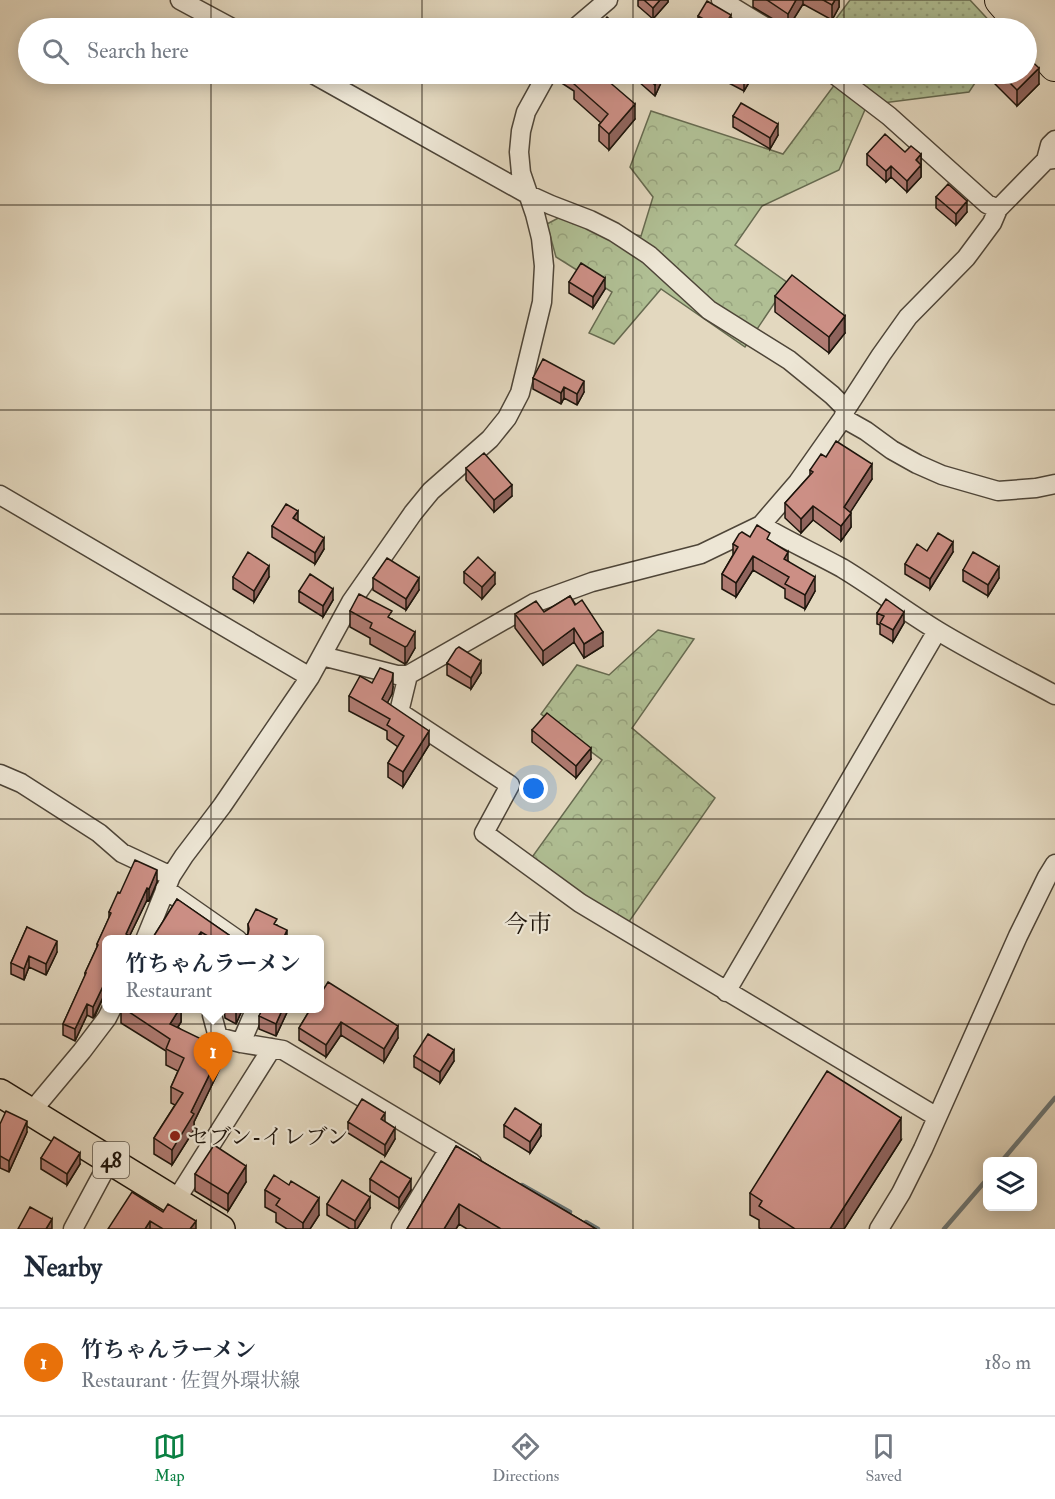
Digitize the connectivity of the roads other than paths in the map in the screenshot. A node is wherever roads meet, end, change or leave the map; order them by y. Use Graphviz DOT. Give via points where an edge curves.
graph roads {
  1 [pos="180,0"];
  2 [pos="608,0"];
  3 [pos="720,0"];
  4 [pos="1001,0"];
  5 [pos="1034,0"];
  6 [pos="213,18"];
  7 [pos="587,18"];
  8 [pos="750,18"];
  9 [pos="1016,18"];
  10 [pos="1055,25"];
  11 [pos="1037,43"];
  12 [pos="1055,65"];
  13 [pos="331,84"];
  14 [pos="541,84"];
  15 [pos="847,84"];
  16 [pos="1055,140"];
  17 [pos="1050,160"];
  18 [pos="529,195"];
  19 [pos="998,209"];
  20 [pos="845,413"];
  21 [pos="1055,484"];
  22 [pos="0,495"];
  23 [pos="761,525"];
  24 [pos="938,631"];
  25 [pos="322,656"];
  26 [pos="408,675"];
  27 [pos="310,677"];
  28 [pos="1055,695"];
  29 [pos="0,774"];
  30 [pos="1055,864"];
  31 [pos="168,883"];
  32 [pos="147,935"];
  33 [pos="233,935"];
  34 [pos="726,992"];
  35 [pos="110,1013"];
  36 [pos="212,1013"];
  37 [pos="254,1013"];
  38 [pos="241,1043"];
  39 [pos="272,1048"];
  40 [pos="0,1093"];
  41 [pos="31,1112"];
  42 [pos="937,1117"];
  43 [pos="449,1149"];
  44 [pos="110,1160"];
  45 [pos="489,1173"];
  46 [pos="176,1200"];
  47 [pos="401,1228"];
  48 [pos="73,1229"];
  49 [pos="221,1229"];
  50 [pos="879,1229"];
  1 -- 6 [label="street"];
  2 -- 7 [label="street"];
  3 -- 8 [label="street"];
  4 -- 9 [label="highway"];
  5 -- 10 [label="highway"];
  11 -- 12 [label="highway"];
  13 -- 18 [label="street"];
  14 -- 18 [label="street" via="526,112 521,131 521,173"];
  15 -- 19 [label="street" via="987,204"];
  16 -- 17 [label="street" via="1050,145"];
  17 -- 19 [label="street"];
  18 -- 20 [label="street" via="598,224 649,255 709,310 789,360 832,395"];
  18 -- 25 [label="street" via="544,266 542,302 520,393 490,439 431,491 413,513 351,602"];
  19 -- 20 [label="street" via="966,258 909,317"];
  20 -- 21 [label="street" via="892,450 942,476 998,491"];
  20 -- 23 [label="street" via="798,482"];
  22 -- 27 [label="street"];
  23 -- 24 [label="street" via="848,572"];
  23 -- 26 [label="street" via="701,554 592,582 534,603"];
  24 -- 28 [label="street"];
  24 -- 34 [label="street"];
  25 -- 26 [label="street"];
  25 -- 27 [label="street"];
  26 -- 34 [label="street" via="399,712 510,785 484,833 580,903"];
  27 -- 31 [label="street"];
  29 -- 31 [label="street" via="21,783 99,833 122,854"];
  30 -- 42 [label="street" via="1018,936"];
  31 -- 32 [label="street"];
  31 -- 33 [label="street"];
  34 -- 42 [label="street"];
  35 -- 41 [label="street"];
  36 -- 38 [label="street" via="218,1037"];
  37 -- 38 [label="street"];
  38 -- 39 [label="street"];
  39 -- 43 [label="street" via="283,1050"];
  39 -- 46 [label="street"];
  40 -- 41 [label="main road, 48"];
  41 -- 44 [label="main road, 48"];
  42 -- 50 [label="street"];
  43 -- 45 [label="street"];
  43 -- 47 [label="street"];
  44 -- 46 [label="main road, 48"];
  44 -- 48 [label="street"];
  46 -- 49 [label="main road, 48"];
}
